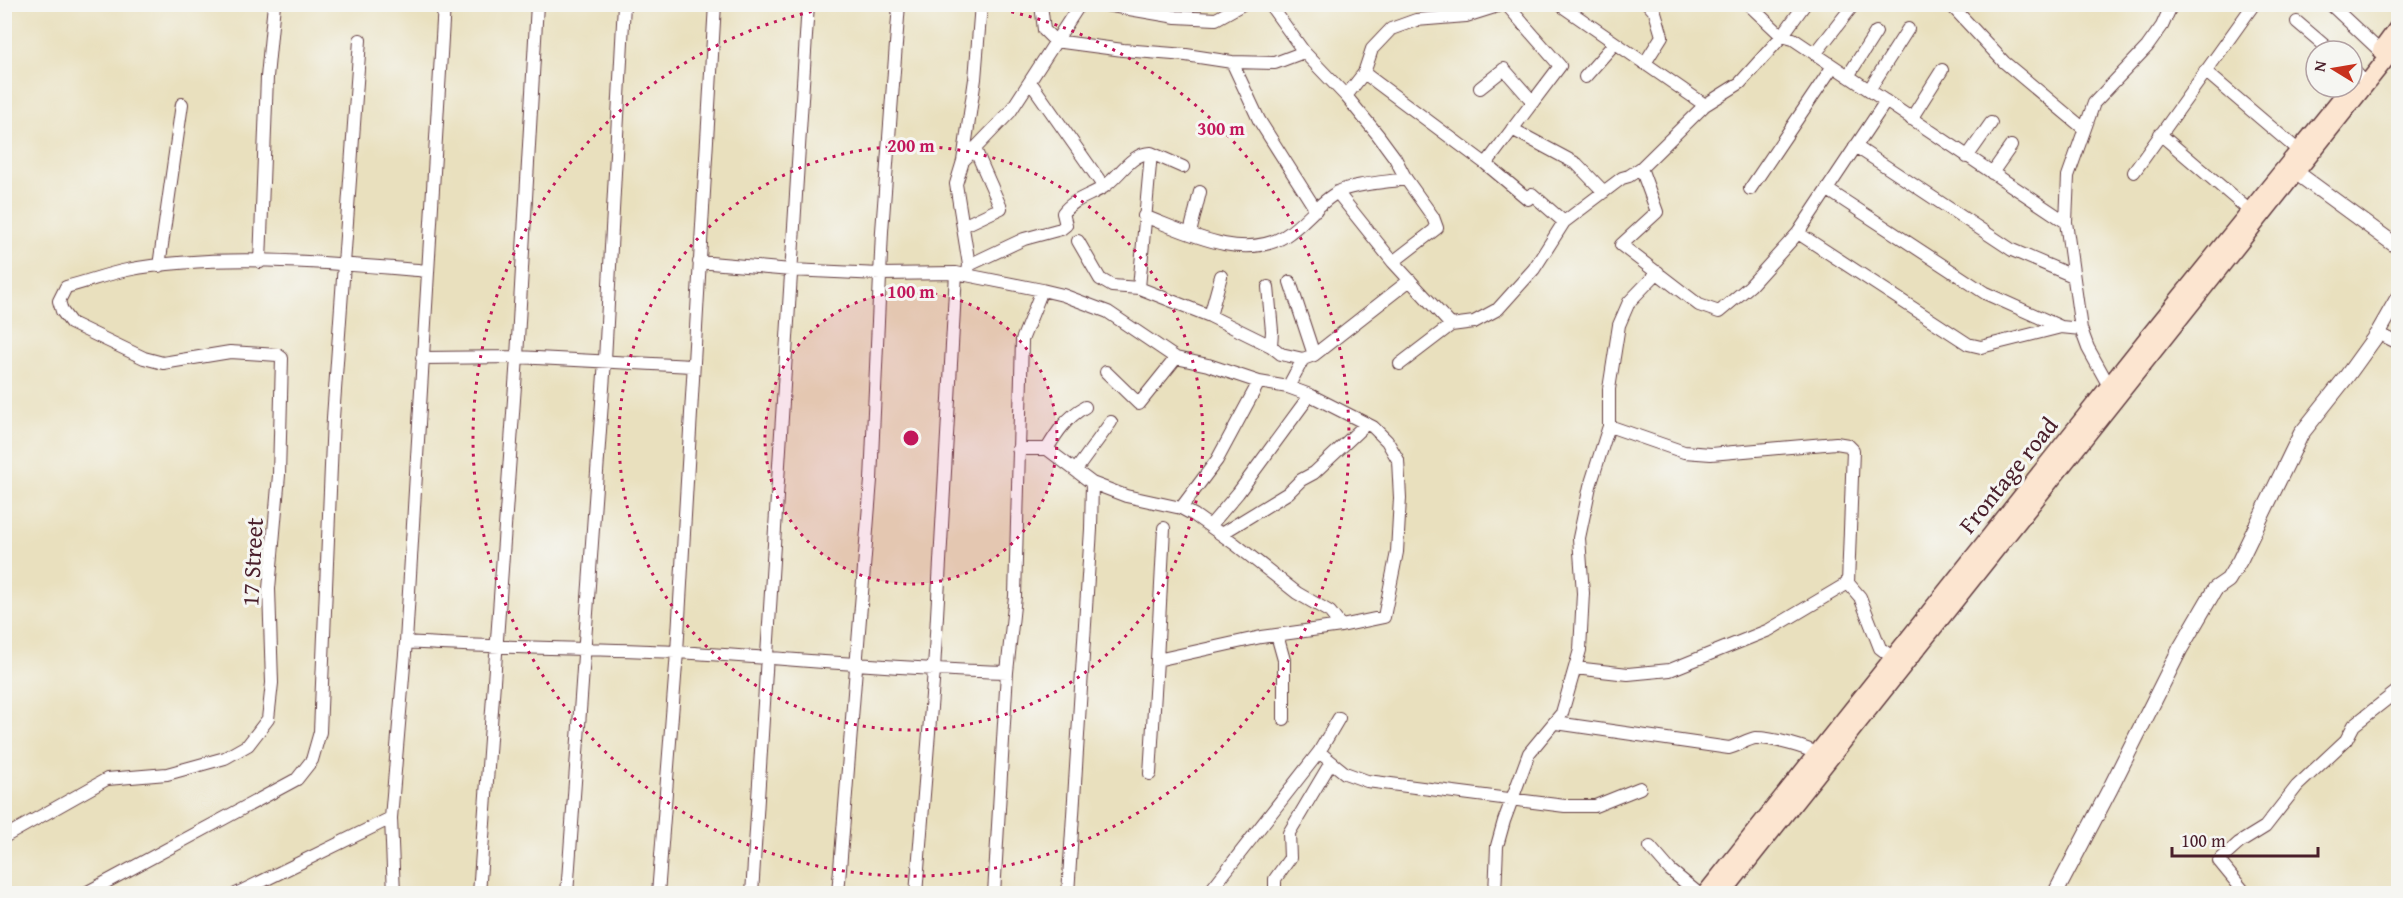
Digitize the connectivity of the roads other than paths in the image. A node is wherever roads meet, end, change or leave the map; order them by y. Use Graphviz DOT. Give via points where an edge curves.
graph roads {
  1 [pos="274,4"];
  2 [pos="444,4"];
  3 [pos="537,4"];
  4 [pos="624,4"];
  5 [pos="715,4"];
  6 [pos="808,4"];
  7 [pos="899,4"];
  8 [pos="981,4"];
  9 [pos="1041,4"];
  10 [pos="1080,4"];
  11 [pos="1100,4"];
  12 [pos="1243,4"];
  13 [pos="1559,4"];
  14 [pos="1648,4"];
  15 [pos="1748,4"];
  16 [pos="1804,4"];
  17 [pos="1854,4"];
  18 [pos="1950,4"];
  19 [pos="2172,4"];
  20 [pos="2254,4"];
  21 [pos="2330,4"];
  22 [pos="1500,5"];
  23 [pos="1271,6"];
  24 [pos="2297,22"];
  25 [pos="2398,27"];
  26 [pos="1908,29"];
  27 [pos="1876,32"];
  28 [pos="1782,36"];
  29 [pos="2317,39"];
  30 [pos="360,40"];
  31 [pos="1055,41"];
  32 [pos="1615,43"];
  33 [pos="2398,44"];
  34 [pos="2380,51"];
  35 [pos="1304,52"];
  36 [pos="1815,54"];
  37 [pos="1232,62"];
  38 [pos="1645,63"];
  39 [pos="1833,66"];
  40 [pos="2364,68"];
  41 [pos="1942,70"];
  42 [pos="2205,71"];
  43 [pos="1364,73"];
  44 [pos="1848,76"];
  45 [pos="1585,77"];
  46 [pos="1031,83"];
  47 [pos="1480,88"];
  48 [pos="1869,90"];
  49 [pos="1346,96"];
  50 [pos="2338,99"];
  51 [pos="1886,101"];
  52 [pos="1533,102"];
  53 [pos="182,104"];
  54 [pos="1705,105"];
  55 [pos="1911,119"];
  56 [pos="1991,123"];
  57 [pos="2083,128"];
  58 [pos="1512,129"];
  59 [pos="2160,134"];
  60 [pos="1856,146"];
  61 [pos="2011,146"];
  62 [pos="975,149"];
  63 [pos="2299,151"];
  64 [pos="1151,153"];
  65 [pos="1967,156"];
  66 [pos="963,161"];
  67 [pos="1486,164"];
  68 [pos="1183,166"];
  69 [pos="1641,168"];
  70 [pos="2134,172"];
  71 [pos="1992,173"];
  72 [pos="2297,173"];
  73 [pos="1406,179"];
  74 [pos="1104,187"];
  75 [pos="1750,189"];
  76 [pos="1828,190"];
  77 [pos="1200,192"];
  78 [pos="1337,192"];
  79 [pos="1604,192"];
  80 [pos="1316,210"];
  81 [pos="2251,212"];
  82 [pos="1144,216"];
  83 [pos="1564,222"];
  84 [pos="2066,222"];
  85 [pos="963,226"];
  86 [pos="1190,233"];
  87 [pos="1798,233"];
  88 [pos="1078,241"];
  89 [pos="2398,247"];
  90 [pos="260,262"];
  91 [pos="699,262"];
  92 [pos="1393,262"];
  93 [pos="343,264"];
  94 [pos="159,266"];
  95 [pos="791,270"];
  96 [pos="428,271"];
  97 [pos="964,271"];
  98 [pos="1658,272"];
  99 [pos="880,274"];
  100 [pos="1221,276"];
  101 [pos="2073,276"];
  102 [pos="1410,280"];
  103 [pos="1290,282"];
  104 [pos="1268,287"];
  105 [pos="1139,288"];
  106 [pos="1042,290"];
  107 [pos="2398,298"];
  108 [pos="1210,316"];
  109 [pos="1451,325"];
  110 [pos="2061,327"];
  111 [pos="2081,329"];
  112 [pos="2379,333"];
  113 [pos="2398,343"];
  114 [pos="1271,346"];
  115 [pos="517,357"];
  116 [pos="1308,357"];
  117 [pos="422,358"];
  118 [pos="1176,358"];
  119 [pos="604,360"];
  120 [pos="1400,364"];
  121 [pos="692,366"];
  122 [pos="1106,372"];
  123 [pos="1259,382"];
  124 [pos="1288,387"];
  125 [pos="2114,390"];
  126 [pos="1310,395"];
  127 [pos="1084,407"];
  128 [pos="1111,422"];
  129 [pos="1366,424"];
  130 [pos="1609,426"];
  131 [pos="1018,449"];
  132 [pos="1047,449"];
  133 [pos="1076,470"];
  134 [pos="1092,483"];
  135 [pos="1181,508"];
  136 [pos="1210,526"];
  137 [pos="1164,528"];
  138 [pos="1221,534"];
  139 [pos="1848,583"];
  140 [pos="1341,626"];
  141 [pos="1277,635"];
  142 [pos="406,642"];
  143 [pos="496,648"];
  144 [pos="584,648"];
  145 [pos="677,652"];
  146 [pos="768,658"];
  147 [pos="1893,658"];
  148 [pos="1157,660"];
  149 [pos="858,664"];
  150 [pos="1575,668"];
  151 [pos="934,670"];
  152 [pos="1007,672"];
  153 [pos="2396,692"];
  154 [pos="1339,718"];
  155 [pos="1284,719"];
  156 [pos="1556,723"];
  157 [pos="1318,752"];
  158 [pos="1823,756"];
  159 [pos="1330,764"];
  160 [pos="1150,774"];
  161 [pos="1640,788"];
  162 [pos="1513,798"];
  163 [pos="392,818"];
  164 [pos="4,837"];
  165 [pos="1650,847"];
  166 [pos="84,894"];
  167 [pos="236,894"];
  168 [pos="394,894"];
  169 [pos="478,894"];
  170 [pos="567,894"];
  171 [pos="658,894"];
  172 [pos="752,894"];
  173 [pos="838,894"];
  174 [pos="916,894"];
  175 [pos="994,894"];
  176 [pos="1068,894"];
  177 [pos="1208,894"];
  178 [pos="1275,894"];
  179 [pos="1495,894"];
  180 [pos="1699,894"];
  181 [pos="1705,894"];
  182 [pos="1722,894"];
  183 [pos="2055,894"];
  184 [pos="2246,894"];
  1 -- 90 [label="street" via="267,77"];
  2 -- 96 [label="street"];
  3 -- 115 [label="street"];
  4 -- 119 [label="street"];
  5 -- 91 [label="street"];
  6 -- 95 [label="street"];
  7 -- 99 [label="street"];
  8 -- 66 [label="street"];
  9 -- 31 [label="street" via="1044,30"];
  10 -- 31 [label="street"];
  11 -- 12 [label="street" via="1176,17 1216,19"];
  13 -- 32 [label="street"];
  14 -- 38 [label="street" via="1655,12 1662,36"];
  15 -- 28 [label="street"];
  16 -- 28 [label="street"];
  17 -- 36 [label="street"];
  18 -- 57 [label="street" via="2004,62"];
  19 -- 57 [label="street" via="2147,47 2094,104"];
  20 -- 42 [label="street"];
  21 -- 34 [label="street"];
  22 -- 43 [label="street" via="1466,16 1416,20 1391,29 1372,48"];
  22 -- 52 [label="street" via="1560,66"];
  23 -- 35 [label="street"];
  24 -- 29 [label="street"];
  25 -- 34 [label="main road, Frontage road"];
  26 -- 48 [label="street"];
  27 -- 44 [label="street"];
  28 -- 36 [label="street"];
  28 -- 54 [label="street" via="1740,83"];
  30 -- 93 [label="street"];
  31 -- 37 [label="street"];
  31 -- 46 [label="street"];
  32 -- 38 [label="street"];
  32 -- 45 [label="street"];
  33 -- 72 [label="main road"];
  34 -- 40 [label="main road, Frontage road"];
  35 -- 37 [label="street" via="1275,63"];
  35 -- 49 [label="street"];
  36 -- 39 [label="street"];
  37 -- 80 [label="street" via="1259,120"];
  38 -- 54 [label="street"];
  39 -- 44 [label="street"];
  39 -- 75 [label="street"];
  41 -- 55 [label="street"];
  42 -- 59 [label="street"];
  42 -- 63 [label="street"];
  43 -- 49 [label="street"];
  43 -- 67 [label="street"];
  44 -- 48 [label="street"];
  46 -- 62 [label="street"];
  46 -- 74 [label="street"];
  47 -- 52 [label="street" via="1504,69"];
  48 -- 51 [label="street"];
  49 -- 73 [label="street" via="1395,158"];
  50 -- 63 [label="main road, Frontage road"];
  51 -- 55 [label="street"];
  51 -- 60 [label="street"];
  52 -- 58 [label="street"];
  53 -- 94 [label="street"];
  54 -- 69 [label="street"];
  55 -- 65 [label="street"];
  56 -- 65 [label="street"];
  57 -- 84 [label="street" via="2068,176"];
  58 -- 67 [label="street"];
  58 -- 79 [label="street" via="1576,164"];
  59 -- 70 [label="street"];
  59 -- 81 [label="street"];
  60 -- 76 [label="street"];
  60 -- 101 [label="street" via="2012,250"];
  61 -- 71 [label="street"];
  62 -- 66 [label="street"];
  62 -- 85 [label="street" via="1001,208"];
  63 -- 81 [label="main road, Frontage road"];
  64 -- 68 [label="street"];
  64 -- 74 [label="street" via="1139,155"];
  64 -- 82 [label="street"];
  65 -- 71 [label="street"];
  66 -- 85 [label="street" via="956,184"];
  67 -- 83 [label="street" via="1528,199 1532,194"];
  69 -- 79 [label="street"];
  69 -- 98 [label="street" via="1657,212 1621,245"];
  71 -- 84 [label="street"];
  72 -- 89 [label="street"];
  72 -- 125 [label="main road"];
  73 -- 78 [label="street"];
  73 -- 92 [label="street" via="1437,228"];
  74 -- 97 [label="street" via="1068,206 1063,213 1066,225 1061,230 1024,239"];
  76 -- 87 [label="street"];
  76 -- 110 [label="street" via="1985,293"];
  77 -- 86 [label="street"];
  78 -- 80 [label="street"];
  78 -- 92 [label="street"];
  79 -- 83 [label="street"];
  80 -- 86 [label="street" via="1283,237 1258,246 1243,247"];
  81 -- 125 [label="main road, Frontage road"];
  82 -- 86 [label="street"];
  82 -- 105 [label="street"];
  83 -- 109 [label="street" via="1534,268 1497,309 1474,321"];
  84 -- 101 [label="street"];
  85 -- 97 [label="street"];
  87 -- 98 [label="street" via="1750,286 1719,312 1699,305"];
  87 -- 110 [label="street" via="1968,344 1981,347"];
  88 -- 105 [label="street" via="1100,279 1112,286"];
  90 -- 93 [label="street"];
  90 -- 94 [label="street"];
  91 -- 95 [label="street"];
  91 -- 121 [label="street"];
  92 -- 102 [label="street"];
  93 -- 96 [label="street"];
  93 -- 166 [label="street" via="320,732 312,760 297,779"];
  94 -- 164 [label="street, 17 Street" via="127,270 66,287 59,300 71,323 144,358 164,363 230,352 282,358 279,475 269,589 272,683 268,719 248,745 225,758 167,774 107,779"];
  95 -- 99 [label="street"];
  95 -- 146 [label="street"];
  96 -- 117 [label="street"];
  97 -- 99 [label="street"];
  97 -- 106 [label="street"];
  97 -- 151 [label="street"];
  98 -- 130 [label="street" via="1629,302 1619,325"];
  99 -- 149 [label="street"];
  100 -- 108 [label="street"];
  101 -- 111 [label="street"];
  102 -- 109 [label="street"];
  102 -- 116 [label="street"];
  103 -- 116 [label="street"];
  104 -- 114 [label="street"];
  105 -- 108 [label="street"];
  106 -- 118 [label="street" via="1108,312"];
  106 -- 131 [label="street" via="1022,340"];
  107 -- 112 [label="street"];
  108 -- 114 [label="street"];
  109 -- 120 [label="street"];
  110 -- 111 [label="street"];
  111 -- 125 [label="street"];
  112 -- 113 [label="street"];
  112 -- 183 [label="street" via="2301,434 2240,560 2228,580 2215,589 2180,649"];
  114 -- 116 [label="street" via="1281,354"];
  115 -- 117 [label="street"];
  115 -- 119 [label="street"];
  115 -- 143 [label="street"];
  116 -- 124 [label="street"];
  117 -- 142 [label="street"];
  118 -- 122 [label="street" via="1139,404"];
  118 -- 123 [label="street"];
  119 -- 121 [label="street"];
  119 -- 144 [label="street"];
  121 -- 145 [label="street"];
  123 -- 124 [label="street"];
  123 -- 135 [label="street" via="1217,460"];
  124 -- 126 [label="street"];
  125 -- 147 [label="main road, Frontage road"];
  125 -- 158 [label="main road"];
  126 -- 129 [label="street"];
  126 -- 136 [label="street"];
  127 -- 132 [label="street" via="1073,414"];
  128 -- 133 [label="street"];
  129 -- 138 [label="street" via="1314,473"];
  129 -- 140 [label="street" via="1387,441 1398,460 1397,552 1384,617"];
  130 -- 139 [label="street" via="1684,452 1711,454 1848,445 1853,450"];
  130 -- 150 [label="street" via="1579,538 1583,593 1580,650"];
  131 -- 132 [label="street"];
  131 -- 152 [label="street" via="1017,561"];
  132 -- 133 [label="street"];
  133 -- 134 [label="street"];
  134 -- 135 [label="street" via="1126,496"];
  134 -- 176 [label="street"];
  135 -- 136 [label="street"];
  136 -- 138 [label="street"];
  137 -- 148 [label="street"];
  138 -- 140 [label="street" via="1297,593 1330,612"];
  139 -- 147 [label="street" via="1860,597 1880,648"];
  139 -- 150 [label="street" via="1769,630 1670,670 1628,674"];
  140 -- 141 [label="street"];
  141 -- 148 [label="street"];
  141 -- 155 [label="street" via="1284,660"];
  142 -- 143 [label="street"];
  142 -- 163 [label="street"];
  143 -- 144 [label="street"];
  143 -- 169 [label="street"];
  144 -- 145 [label="street"];
  144 -- 170 [label="street"];
  145 -- 146 [label="street"];
  145 -- 171 [label="street"];
  146 -- 149 [label="street"];
  146 -- 172 [label="street"];
  147 -- 158 [label="main road, Frontage road"];
  148 -- 160 [label="street"];
  149 -- 151 [label="street"];
  149 -- 173 [label="street"];
  150 -- 156 [label="street"];
  151 -- 152 [label="street"];
  151 -- 174 [label="street"];
  152 -- 175 [label="street"];
  153 -- 184 [label="street" via="2354,725 2346,740 2297,786 2265,827 2219,861"];
  154 -- 157 [label="street"];
  156 -- 158 [label="street" via="1730,748 1754,738 1773,740"];
  156 -- 162 [label="street" via="1529,753"];
  157 -- 159 [label="street"];
  157 -- 177 [label="street"];
  158 -- 181 [label="main road, Frontage road"];
  158 -- 182 [label="main road"];
  159 -- 162 [label="street" via="1367,781"];
  159 -- 178 [label="street" via="1289,833 1290,858 1275,879"];
  161 -- 162 [label="street" via="1595,807"];
  162 -- 179 [label="street" via="1497,846"];
  163 -- 167 [label="street"];
  163 -- 168 [label="street"];
  165 -- 180 [label="street"];
}
